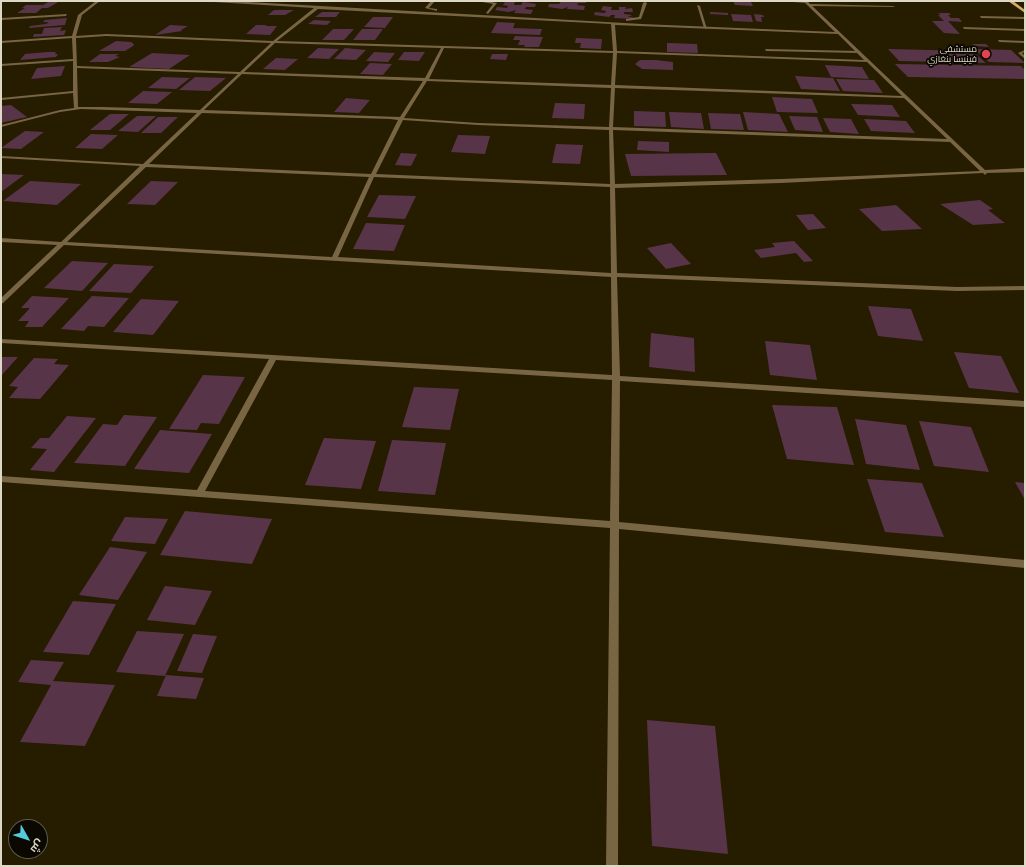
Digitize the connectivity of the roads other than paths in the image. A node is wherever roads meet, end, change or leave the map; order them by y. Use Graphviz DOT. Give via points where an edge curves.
graph roads {
  1 [pos="98,1"];
  2 [pos="199,1"];
  3 [pos="229,1"];
  4 [pos="433,1"];
  5 [pos="479,1"];
  6 [pos="782,1"];
  7 [pos="1010,1"];
  8 [pos="645,3"];
  9 [pos="807,3"];
  10 [pos="698,6"];
  11 [pos="318,7"];
  12 [pos="893,7"];
  13 [pos="1025,12"];
  14 [pos="488,13"];
  15 [pos="66,15"];
  16 [pos="981,17"];
  17 [pos="1025,18"];
  18 [pos="1,19"];
  19 [pos="613,23"];
  20 [pos="706,28"];
  21 [pos="964,28"];
  22 [pos="1025,30"];
  23 [pos="838,33"];
  24 [pos="74,36"];
  25 [pos="999,41"];
  26 [pos="1,42"];
  27 [pos="274,42"];
  28 [pos="1025,42"];
  29 [pos="443,47"];
  30 [pos="766,50"];
  31 [pos="1025,51"];
  32 [pos="615,52"];
  33 [pos="859,52"];
  34 [pos="1025,58"];
  35 [pos="74,60"];
  36 [pos="868,61"];
  37 [pos="1,66"];
  38 [pos="75,67"];
  39 [pos="241,73"];
  40 [pos="426,80"];
  41 [pos="614,86"];
  42 [pos="75,92"];
  43 [pos="906,97"];
  44 [pos="1,98"];
  45 [pos="76,109"];
  46 [pos="200,112"];
  47 [pos="401,119"];
  48 [pos="1,126"];
  49 [pos="611,128"];
  50 [pos="952,141"];
  51 [pos="1,157"];
  52 [pos="143,165"];
  53 [pos="1025,170"];
  54 [pos="986,173"];
  55 [pos="372,176"];
  56 [pos="613,186"];
  57 [pos="1,240"];
  58 [pos="63,244"];
  59 [pos="334,259"];
  60 [pos="614,275"];
  61 [pos="1025,288"];
  62 [pos="1,302"];
  63 [pos="1,341"];
  64 [pos="274,357"];
  65 [pos="616,378"];
  66 [pos="1025,404"];
  67 [pos="1,479"];
  68 [pos="199,494"];
  69 [pos="614,525"];
  70 [pos="1025,564"];
  71 [pos="612,866"];
  1 -- 24 [label="street" via="80,15"];
  2 -- 3 [label="street"];
  3 -- 11 [label="street"];
  4 -- 14 [label="street" via="427,8"];
  5 -- 14 [label="street" via="495,3"];
  6 -- 9 [label="street"];
  7 -- 13 [label="main road"];
  8 -- 14 [label="street" via="640,17 633,20"];
  9 -- 12 [label="street"];
  9 -- 23 [label="street"];
  10 -- 20 [label="street"];
  11 -- 19 [label="street"];
  11 -- 27 [label="street"];
  15 -- 18 [label="street"];
  16 -- 17 [label="street"];
  19 -- 20 [label="street"];
  19 -- 32 [label="street"];
  20 -- 23 [label="street"];
  21 -- 22 [label="street"];
  23 -- 33 [label="street"];
  24 -- 26 [label="street"];
  24 -- 27 [label="street"];
  24 -- 35 [label="street"];
  25 -- 28 [label="street"];
  27 -- 29 [label="street"];
  27 -- 39 [label="street"];
  29 -- 32 [label="street"];
  29 -- 40 [label="street"];
  30 -- 33 [label="street"];
  31 -- 34 [label="street" via="1020,53"];
  32 -- 36 [label="street"];
  32 -- 41 [label="street"];
  33 -- 36 [label="street"];
  35 -- 37 [label="street"];
  35 -- 38 [label="street"];
  36 -- 43 [label="street"];
  38 -- 39 [label="street"];
  38 -- 42 [label="street"];
  39 -- 40 [label="street"];
  39 -- 46 [label="street"];
  40 -- 41 [label="street"];
  40 -- 47 [label="street"];
  41 -- 43 [label="street"];
  41 -- 49 [label="street"];
  42 -- 44 [label="street"];
  42 -- 45 [label="street"];
  43 -- 50 [label="street"];
  45 -- 46 [label="street"];
  45 -- 48 [label="street"];
  46 -- 47 [label="street"];
  46 -- 52 [label="street"];
  47 -- 49 [label="street"];
  47 -- 55 [label="street"];
  49 -- 50 [label="street"];
  49 -- 56 [label="street"];
  50 -- 54 [label="street"];
  51 -- 52 [label="street"];
  52 -- 55 [label="street"];
  52 -- 58 [label="street"];
  53 -- 54 [label="street"];
  54 -- 56 [label="street"];
  55 -- 56 [label="street"];
  55 -- 59 [label="street"];
  56 -- 60 [label="street"];
  57 -- 58 [label="street"];
  58 -- 59 [label="street"];
  58 -- 62 [label="street"];
  59 -- 60 [label="street"];
  60 -- 61 [label="street" via="957,289"];
  60 -- 65 [label="street"];
  63 -- 64 [label="street"];
  64 -- 65 [label="street"];
  64 -- 68 [label="street"];
  65 -- 66 [label="street"];
  65 -- 69 [label="street"];
  67 -- 68 [label="street"];
  68 -- 69 [label="street"];
  69 -- 70 [label="street"];
  69 -- 71 [label="street"];
}
